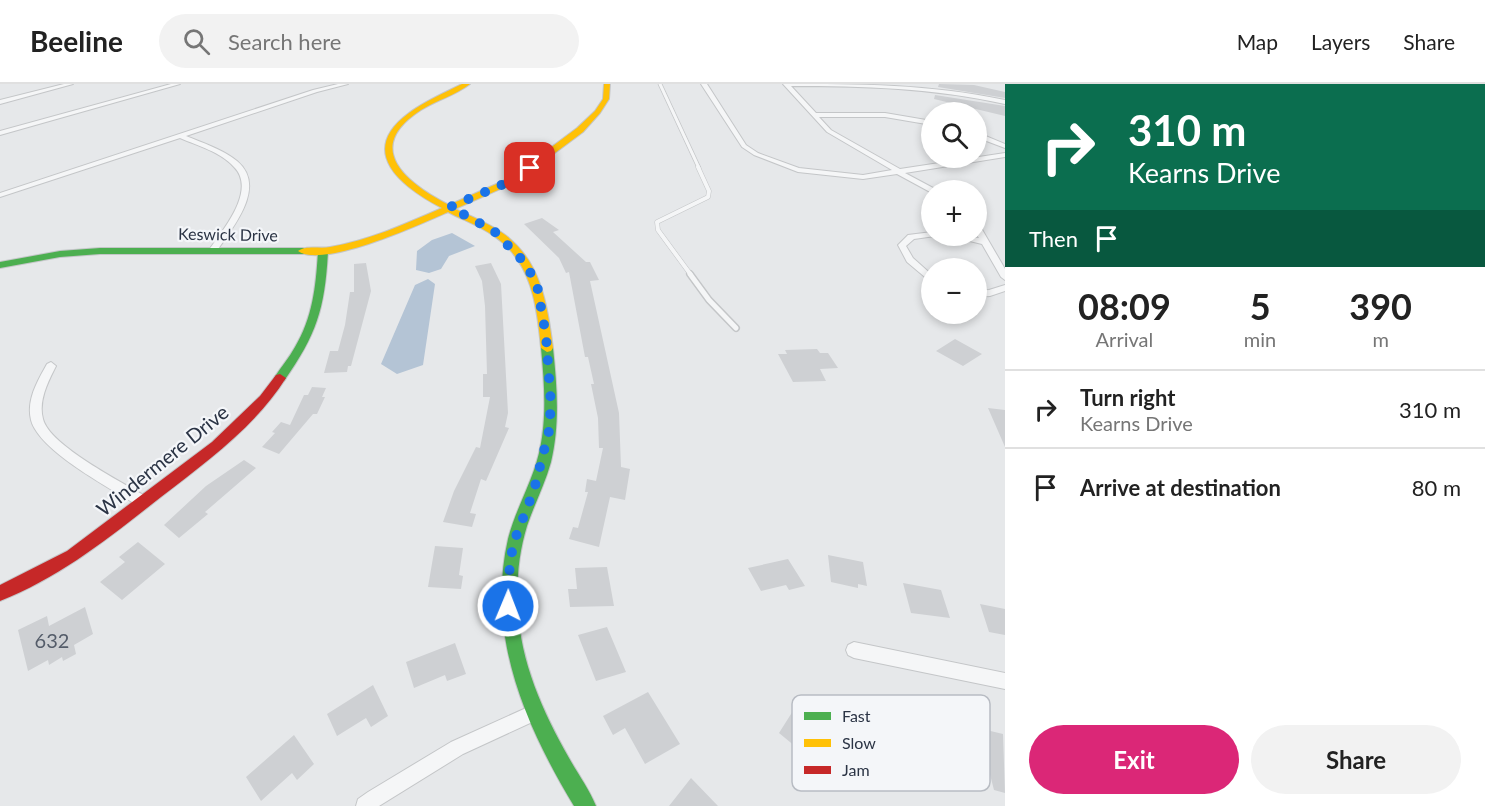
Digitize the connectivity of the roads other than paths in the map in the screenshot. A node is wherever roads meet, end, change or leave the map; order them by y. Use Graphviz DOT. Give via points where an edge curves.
graph roads {
  1 [pos="70,84"];
  2 [pos="177,84"];
  3 [pos="345,84"];
  4 [pos="467,84"];
  5 [pos="607,84"];
  6 [pos="660,84"];
  7 [pos="704,84"];
  8 [pos="786,84"];
  9 [pos="0,102"];
  10 [pos="1005,102"];
  11 [pos="813,115"];
  12 [pos="921,121"];
  13 [pos="0,133"];
  14 [pos="182,136"];
  15 [pos="987,139"];
  16 [pos="1005,146"];
  17 [pos="1005,155"];
  18 [pos="900,173"];
  19 [pos="921,185"];
  20 [pos="0,195"];
  21 [pos="450,207"];
  22 [pos="921,236"];
  23 [pos="987,246"];
  24 [pos="213,250"];
  25 [pos="322,251"];
  26 [pos="0,265"];
  27 [pos="921,270"];
  28 [pos="1005,277"];
  29 [pos="1005,288"];
  30 [pos="987,293"];
  31 [pos="736,328"];
  32 [pos="51,366"];
  33 [pos="142,501"];
  34 [pos="0,593"];
  35 [pos="854,650"];
  36 [pos="1005,681"];
  37 [pos="534,712"];
  38 [pos="365,806"];
  39 [pos="586,806"];
  1 -- 9 [label="street"];
  2 -- 13 [label="street"];
  3 -- 14 [label="street"];
  4 -- 21 [label="street" via="402,122 385,150 388,163 411,188"];
  5 -- 21 [label="street, Keswick Drive" via="606,99 580,130 513,180"];
  6 -- 31 [label="lane" via="709,192 708,197 657,222 658,230 692,279"];
  7 -- 18 [label="street" via="732,130 756,154 790,168 830,175"];
  8 -- 10 [label="street" via="903,85"];
  8 -- 11 [label="street"];
  11 -- 12 [label="street" via="885,115"];
  11 -- 18 [label="street" via="829,131"];
  14 -- 20 [label="street"];
  14 -- 24 [label="street" via="235,163 244,173 247,187 242,203"];
  15 -- 16 [label="street"];
  17 -- 18 [label="street"];
  18 -- 19 [label="street"];
  21 -- 25 [label="street, Keswick Drive" via="386,236"];
  21 -- 37 [label="street" via="494,231 525,263 537,285 546,336 549,431 534,490 513,544 509,574 512,641"];
  22 -- 27 [label="street" via="911,237 902,245"];
  23 -- 28 [label="street"];
  24 -- 25 [label="street, Keswick Drive"];
  24 -- 26 [label="street, Keswick Drive" via="100,251"];
  25 -- 33 [label="street, Windermere Drive" via="315,321 299,353 264,399 217,446"];
  29 -- 30 [label="street"];
  32 -- 33 [label="street" via="40,385 36,405 39,428 62,450"];
  33 -- 34 [label="street, Windermere Drive" via="73,556"];
  35 -- 36 [label="street"];
  37 -- 38 [label="street" via="457,748"];
  37 -- 39 [label="street" via="563,772"];
}
